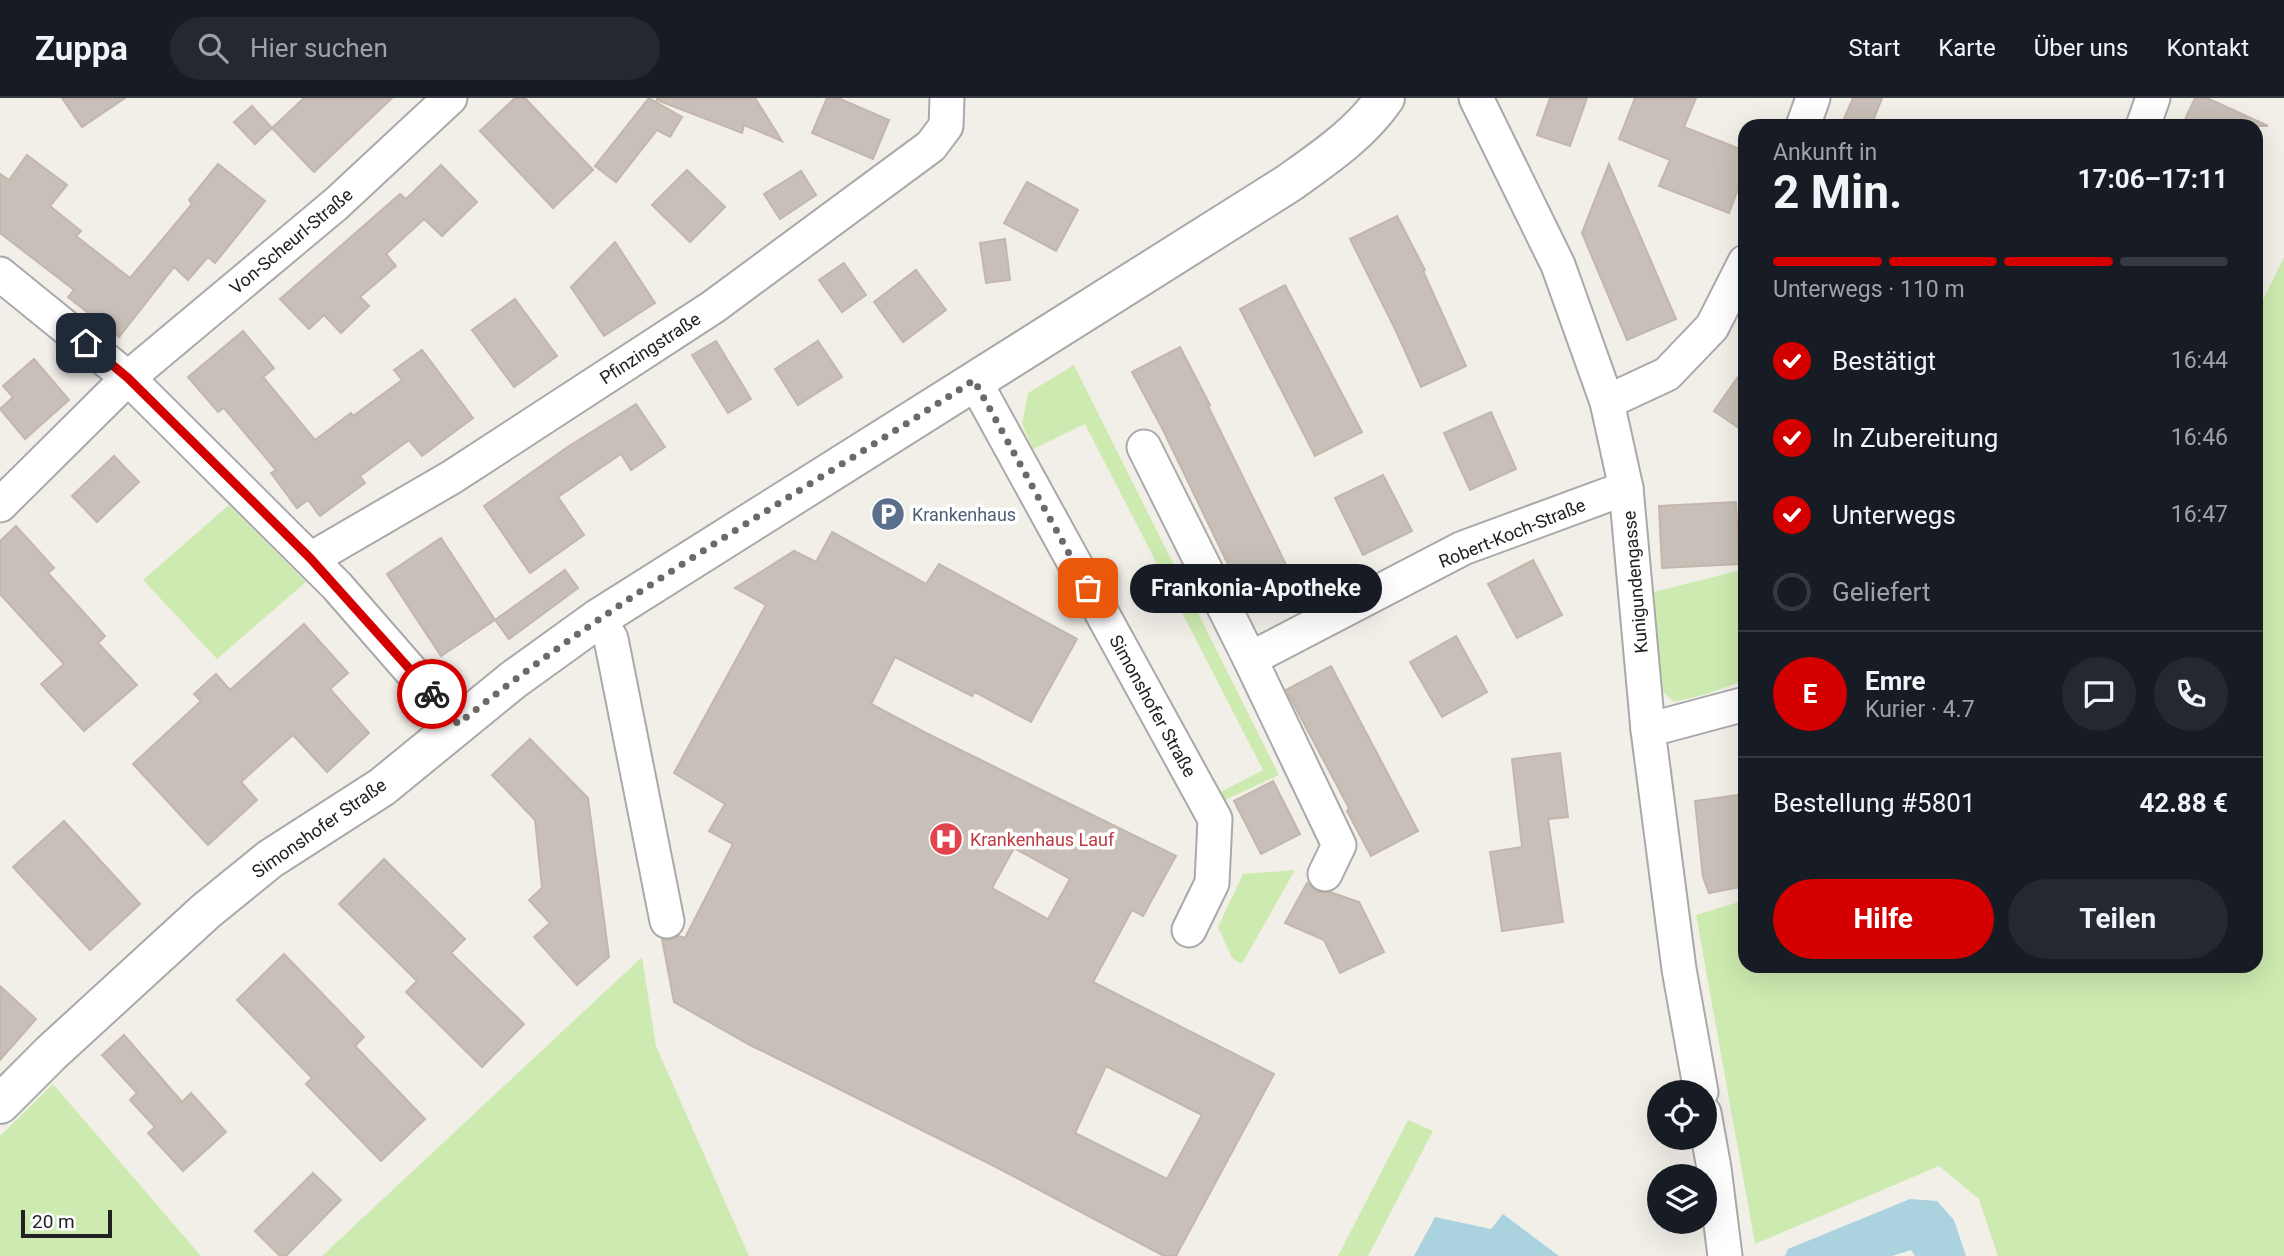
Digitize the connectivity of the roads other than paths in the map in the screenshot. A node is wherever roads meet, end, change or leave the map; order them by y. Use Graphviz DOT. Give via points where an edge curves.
graph roads {
  1 [pos="450,98"];
  2 [pos="947,98"];
  3 [pos="1385,98"];
  4 [pos="1476,98"];
  5 [pos="1813,98"];
  6 [pos="2153,98"];
  7 [pos="1806,119"];
  8 [pos="2146,119"];
  9 [pos="0,274"];
  10 [pos="1738,276"];
  11 [pos="128,378"];
  12 [pos="974,380"];
  13 [pos="1607,402"];
  14 [pos="1144,447"];
  15 [pos="1626,488"];
  16 [pos="0,505"];
  17 [pos="311,559"];
  18 [pos="599,618"];
  19 [pos="1250,659"];
  20 [pos="1738,706"];
  21 [pos="458,724"];
  22 [pos="1648,730"];
  23 [pos="1325,874"];
  24 [pos="667,920"];
  25 [pos="1189,930"];
  26 [pos="1699,1080"];
  27 [pos="0,1104"];
  28 [pos="1711,1150"];
  29 [pos="1725,1256"];
  1 -- 11 [label="street, Von-Scheurl-Straße" via="336,204"];
  2 -- 17 [label="street, Pfinzingstraße" via="947,127 931,146 724,300 452,477"];
  3 -- 12 [label="street, Simonshofer Straße" via="1374,115 1337,149 1298,176"];
  4 -- 13 [label="street, Kunigundengasse" via="1558,265"];
  5 -- 7 [label="street"];
  6 -- 8 [label="street"];
  9 -- 11 [label="street"];
  10 -- 13 [label="street" via="1712,327 1667,374"];
  11 -- 16 [label="street, Von-Scheurl-Straße"];
  11 -- 17 [label="street"];
  12 -- 18 [label="street, Simonshofer Straße"];
  12 -- 25 [label="street, Simonshofer Straße" via="1215,819 1212,883"];
  13 -- 15 [label="street, Kunigundengasse"];
  14 -- 19 [label="street"];
  15 -- 19 [label="street, Robert-Koch-Straße" via="1463,548"];
  15 -- 22 [label="street, Kunigundengasse"];
  17 -- 21 [label="street"];
  18 -- 21 [label="street, Simonshofer Straße"];
  18 -- 24 [label="street" via="611,639"];
  19 -- 23 [label="street" via="1339,845"];
  20 -- 22 [label="street"];
  21 -- 27 [label="street, Simonshofer Straße" via="382,787 270,859 228,893"];
  22 -- 26 [label="street, Kunigundengasse" via="1679,970"];
  28 -- 29 [label="street"];
}
